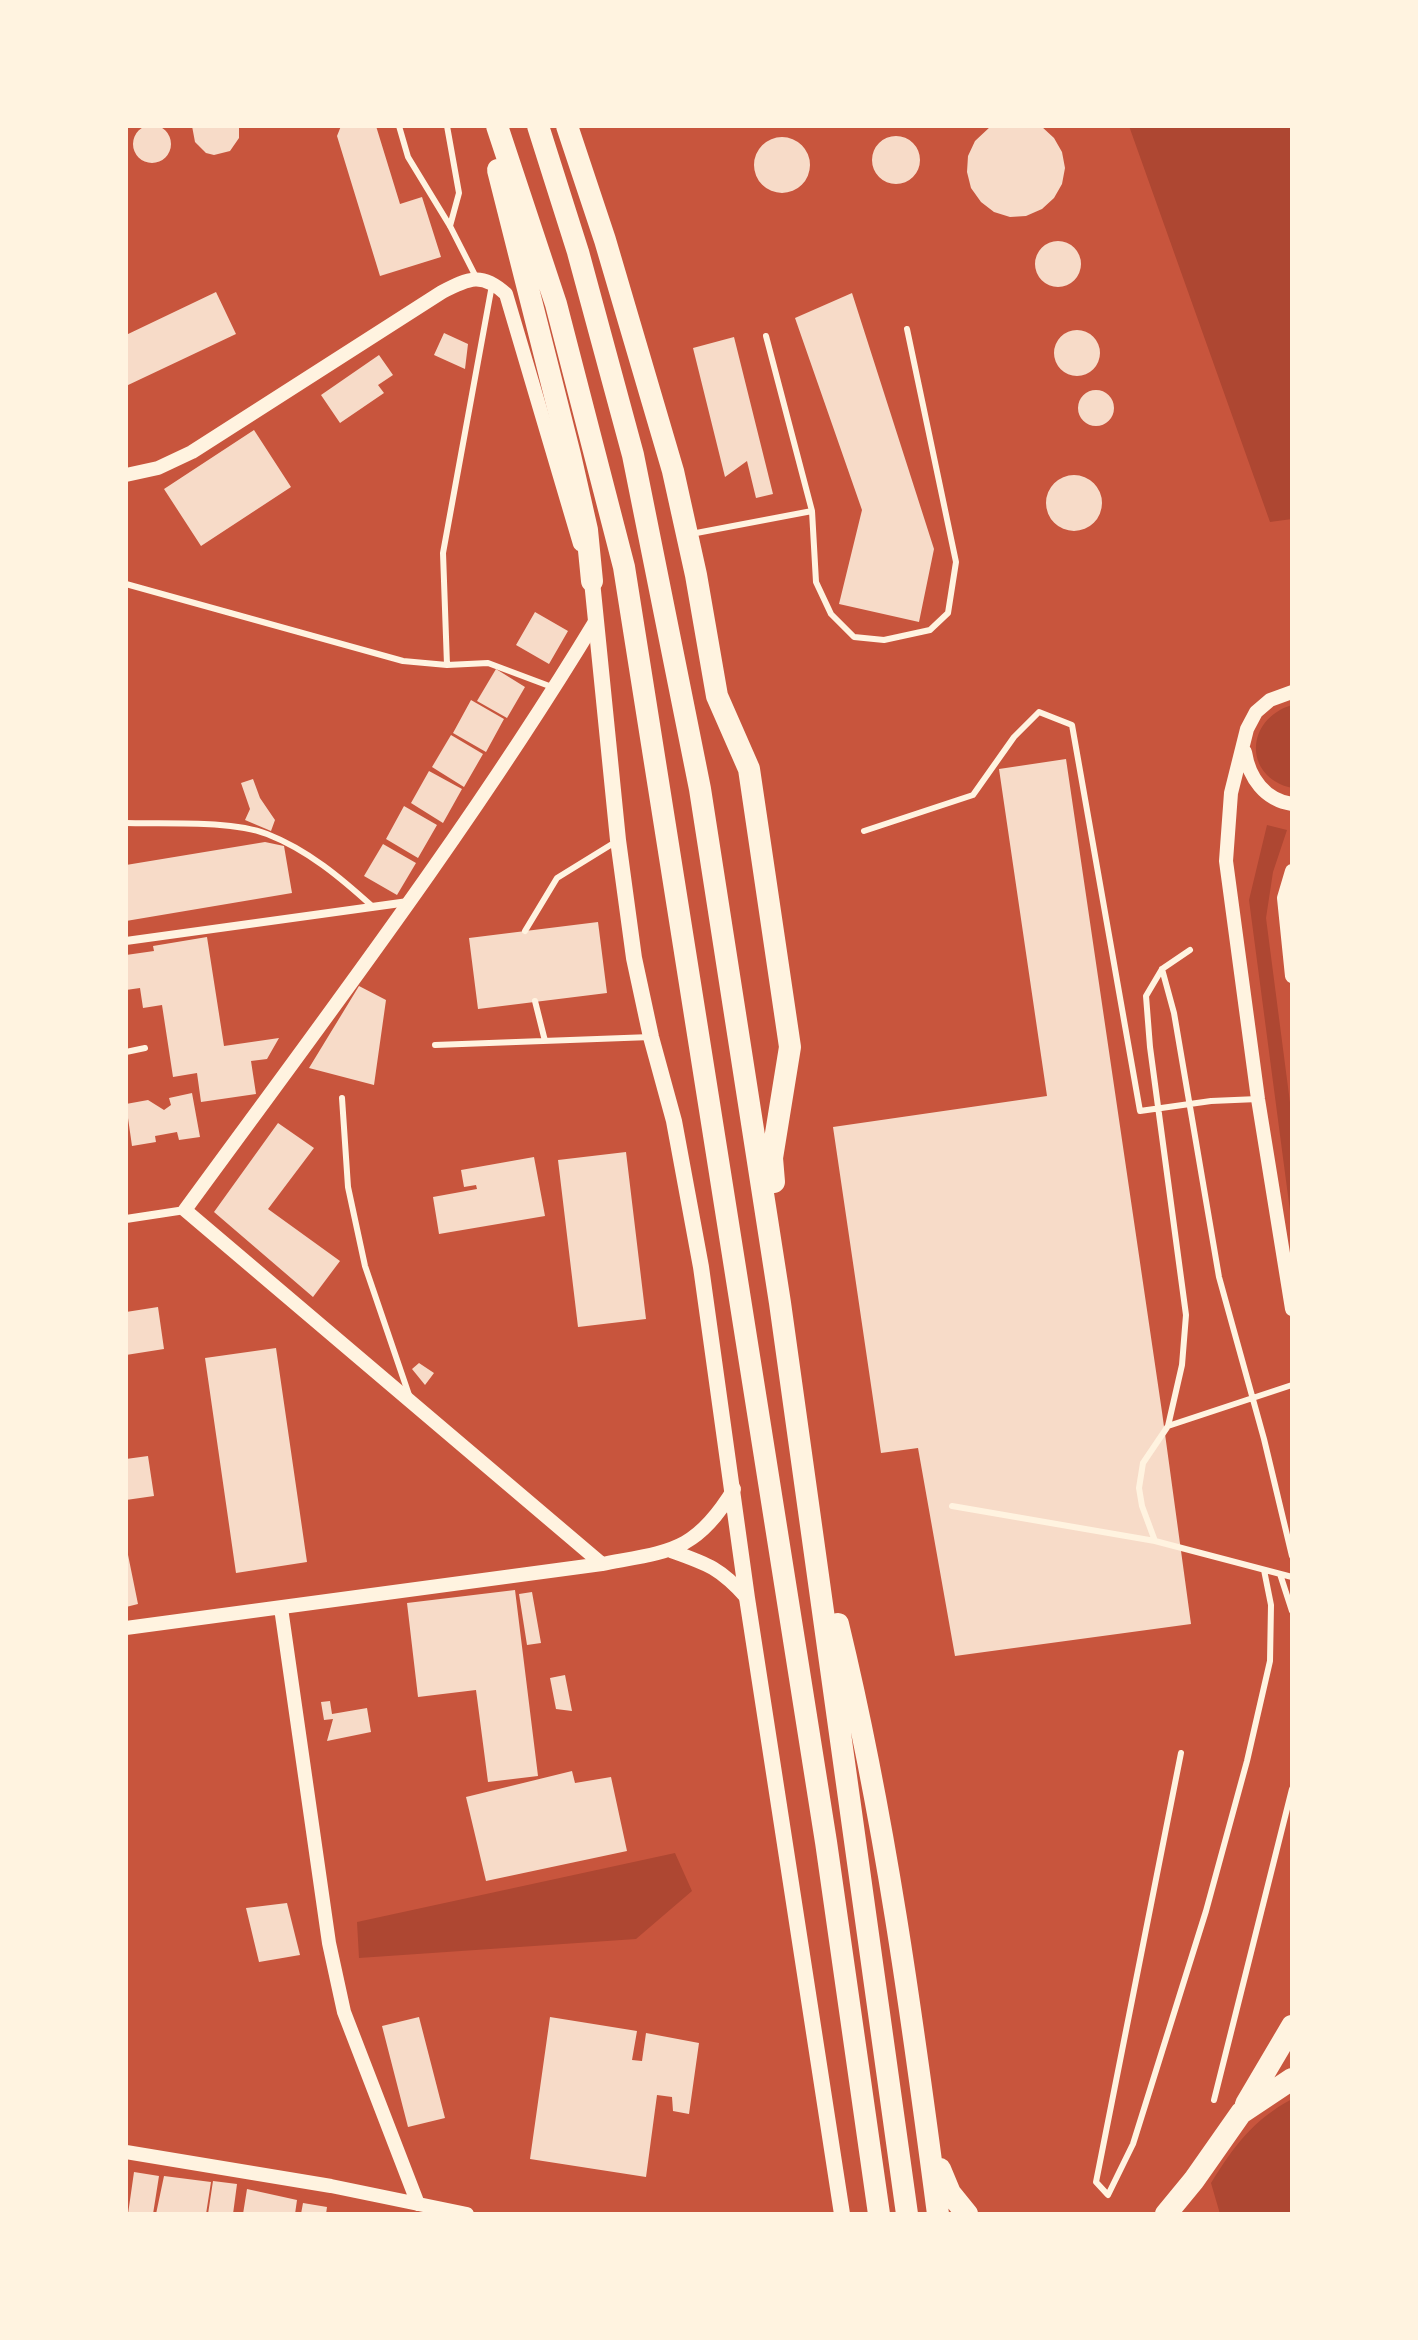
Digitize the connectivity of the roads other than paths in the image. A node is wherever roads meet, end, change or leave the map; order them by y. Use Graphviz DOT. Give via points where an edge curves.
graph roads {
  1 [pos="399,126"];
  2 [pos="447,126"];
  3 [pos="488,126"];
  4 [pos="497,126"];
  5 [pos="538,126"];
  6 [pos="567,126"];
  7 [pos="450,226"];
  8 [pos="485,280"];
  9 [pos="907,329"];
  10 [pos="766,336"];
  11 [pos="126,475"];
  12 [pos="812,511"];
  13 [pos="687,535"];
  14 [pos="592,581"];
  15 [pos="126,584"];
  16 [pos="596,620"];
  17 [pos="447,665"];
  18 [pos="555,688"];
  19 [pos="1292,692"];
  20 [pos="1244,748"];
  21 [pos="1292,804"];
  22 [pos="126,823"];
  23 [pos="864,831"];
  24 [pos="618,840"];
  25 [pos="1292,871"];
  26 [pos="409,902"];
  27 [pos="373,907"];
  28 [pos="525,931"];
  29 [pos="126,941"];
  30 [pos="1190,950"];
  31 [pos="1162,969"];
  32 [pos="1292,976"];
  33 [pos="535,1001"];
  34 [pos="651,1037"];
  35 [pos="545,1041"];
  36 [pos="435,1045"];
  37 [pos="145,1048"];
  38 [pos="126,1052"];
  39 [pos="342,1098"];
  40 [pos="1258,1099"];
  41 [pos="185,1210"];
  42 [pos="126,1219"];
  43 [pos="780,1303"];
  44 [pos="1292,1309"];
  45 [pos="1292,1385"];
  46 [pos="412,1403"];
  47 [pos="1168,1426"];
  48 [pos="734,1489"];
  49 [pos="952,1506"];
  50 [pos="811,1519"];
  51 [pos="1155,1541"];
  52 [pos="671,1551"];
  53 [pos="1292,1556"];
  54 [pos="602,1564"];
  55 [pos="1264,1570"];
  56 [pos="1280,1574"];
  57 [pos="1292,1577"];
  58 [pos="747,1598"];
  59 [pos="281,1608"];
  60 [pos="1292,1611"];
  61 [pos="126,1628"];
  62 [pos="1181,1753"];
  63 [pos="1292,1789"];
  64 [pos="1292,2026"];
  65 [pos="1292,2079"];
  66 [pos="1214,2100"];
  67 [pos="1241,2113"];
  68 [pos="925,2131"];
  69 [pos="126,2152"];
  70 [pos="418,2204"];
  71 [pos="467,2214"];
  72 [pos="842,2214"];
  73 [pos="879,2214"];
  74 [pos="907,2214"];
  75 [pos="938,2214"];
  76 [pos="967,2214"];
  77 [pos="1166,2214"];
  1 -- 7 [label="lane" via="408,157"];
  2 -- 7 [label="lane" via="459,193"];
  3 -- 14 [label="highway" via="570,455"];
  4 -- 73 [label="highway" via="556,304 624,567 826,1842"];
  5 -- 43 [label="highway" via="629,440 666,609 720,907"];
  6 -- 13 [label="highway" via="652,399"];
  7 -- 8 [label="lane"];
  8 -- 11 [label="street" via="442,292 192,452"];
  8 -- 14 [label="street" via="506,294"];
  8 -- 17 [label="lane" via="443,553"];
  9 -- 12 [label="lane" via="956,562 948,613 930,630 884,640 854,637 831,614 816,582"];
  10 -- 12 [label="lane"];
  12 -- 13 [label="lane"];
  13 -- 43 [label="highway" via="717,696 749,769 790,1047 772,1158"];
  14 -- 16 [label="main road"];
  15 -- 17 [label="lane" via="403,661"];
  16 -- 18 [label="street"];
  16 -- 24 [label="main road"];
  17 -- 18 [label="lane" via="488,663"];
  18 -- 26 [label="street"];
  19 -- 20 [label="street" via="1256,712"];
  20 -- 21 [label="street" via="1256,782 1269,795"];
  20 -- 40 [label="street" via="1231,793 1226,861"];
  22 -- 27 [label="lane" via="211,824 266,833 328,867"];
  23 -- 40 [label="lane" via="973,795 1014,737 1039,712 1072,725 1140,1111"];
  24 -- 28 [label="lane" via="557,878"];
  24 -- 34 [label="main road"];
  25 -- 32 [label="street" via="1284,898"];
  26 -- 27 [label="street"];
  26 -- 41 [label="street"];
  27 -- 29 [label="street"];
  30 -- 31 [label="lane"];
  31 -- 47 [label="lane" via="1146,996 1186,1315 1182,1365"];
  31 -- 53 [label="lane" via="1219,1277"];
  33 -- 35 [label="lane"];
  34 -- 35 [label="lane"];
  34 -- 48 [label="main road" via="674,1121 701,1267"];
  35 -- 36 [label="lane"];
  37 -- 38 [label="lane"];
  39 -- 46 [label="lane" via="348,1187 365,1266"];
  40 -- 44 [label="street"];
  41 -- 42 [label="street"];
  41 -- 46 [label="street"];
  43 -- 50 [label="highway"];
  45 -- 47 [label="lane"];
  46 -- 54 [label="street"];
  47 -- 51 [label="lane" via="1143,1463 1139,1488"];
  48 -- 52 [label="street" via="696,1537"];
  48 -- 58 [label="main road"];
  49 -- 51 [label="lane"];
  50 -- 68 [label="highway" via="859,1710 888,1869"];
  50 -- 74 [label="highway"];
  51 -- 55 [label="lane"];
  52 -- 54 [label="street"];
  52 -- 58 [label="street" via="726,1575"];
  54 -- 59 [label="street"];
  55 -- 56 [label="lane"];
  55 -- 62 [label="lane" via="1271,1605 1270,1661 1247,1761 1133,2144 1108,2195 1096,2182"];
  56 -- 57 [label="lane"];
  56 -- 60 [label="lane"];
  58 -- 72 [label="main road"];
  59 -- 61 [label="street"];
  59 -- 70 [label="street" via="329,1943 344,2012"];
  63 -- 66 [label="lane"];
  64 -- 67 [label="highway"];
  65 -- 67 [label="highway"];
  67 -- 77 [label="highway"];
  68 -- 75 [label="highway"];
  68 -- 76 [label="highway" via="950,2193"];
  69 -- 70 [label="street"];
  70 -- 71 [label="street"];
}
